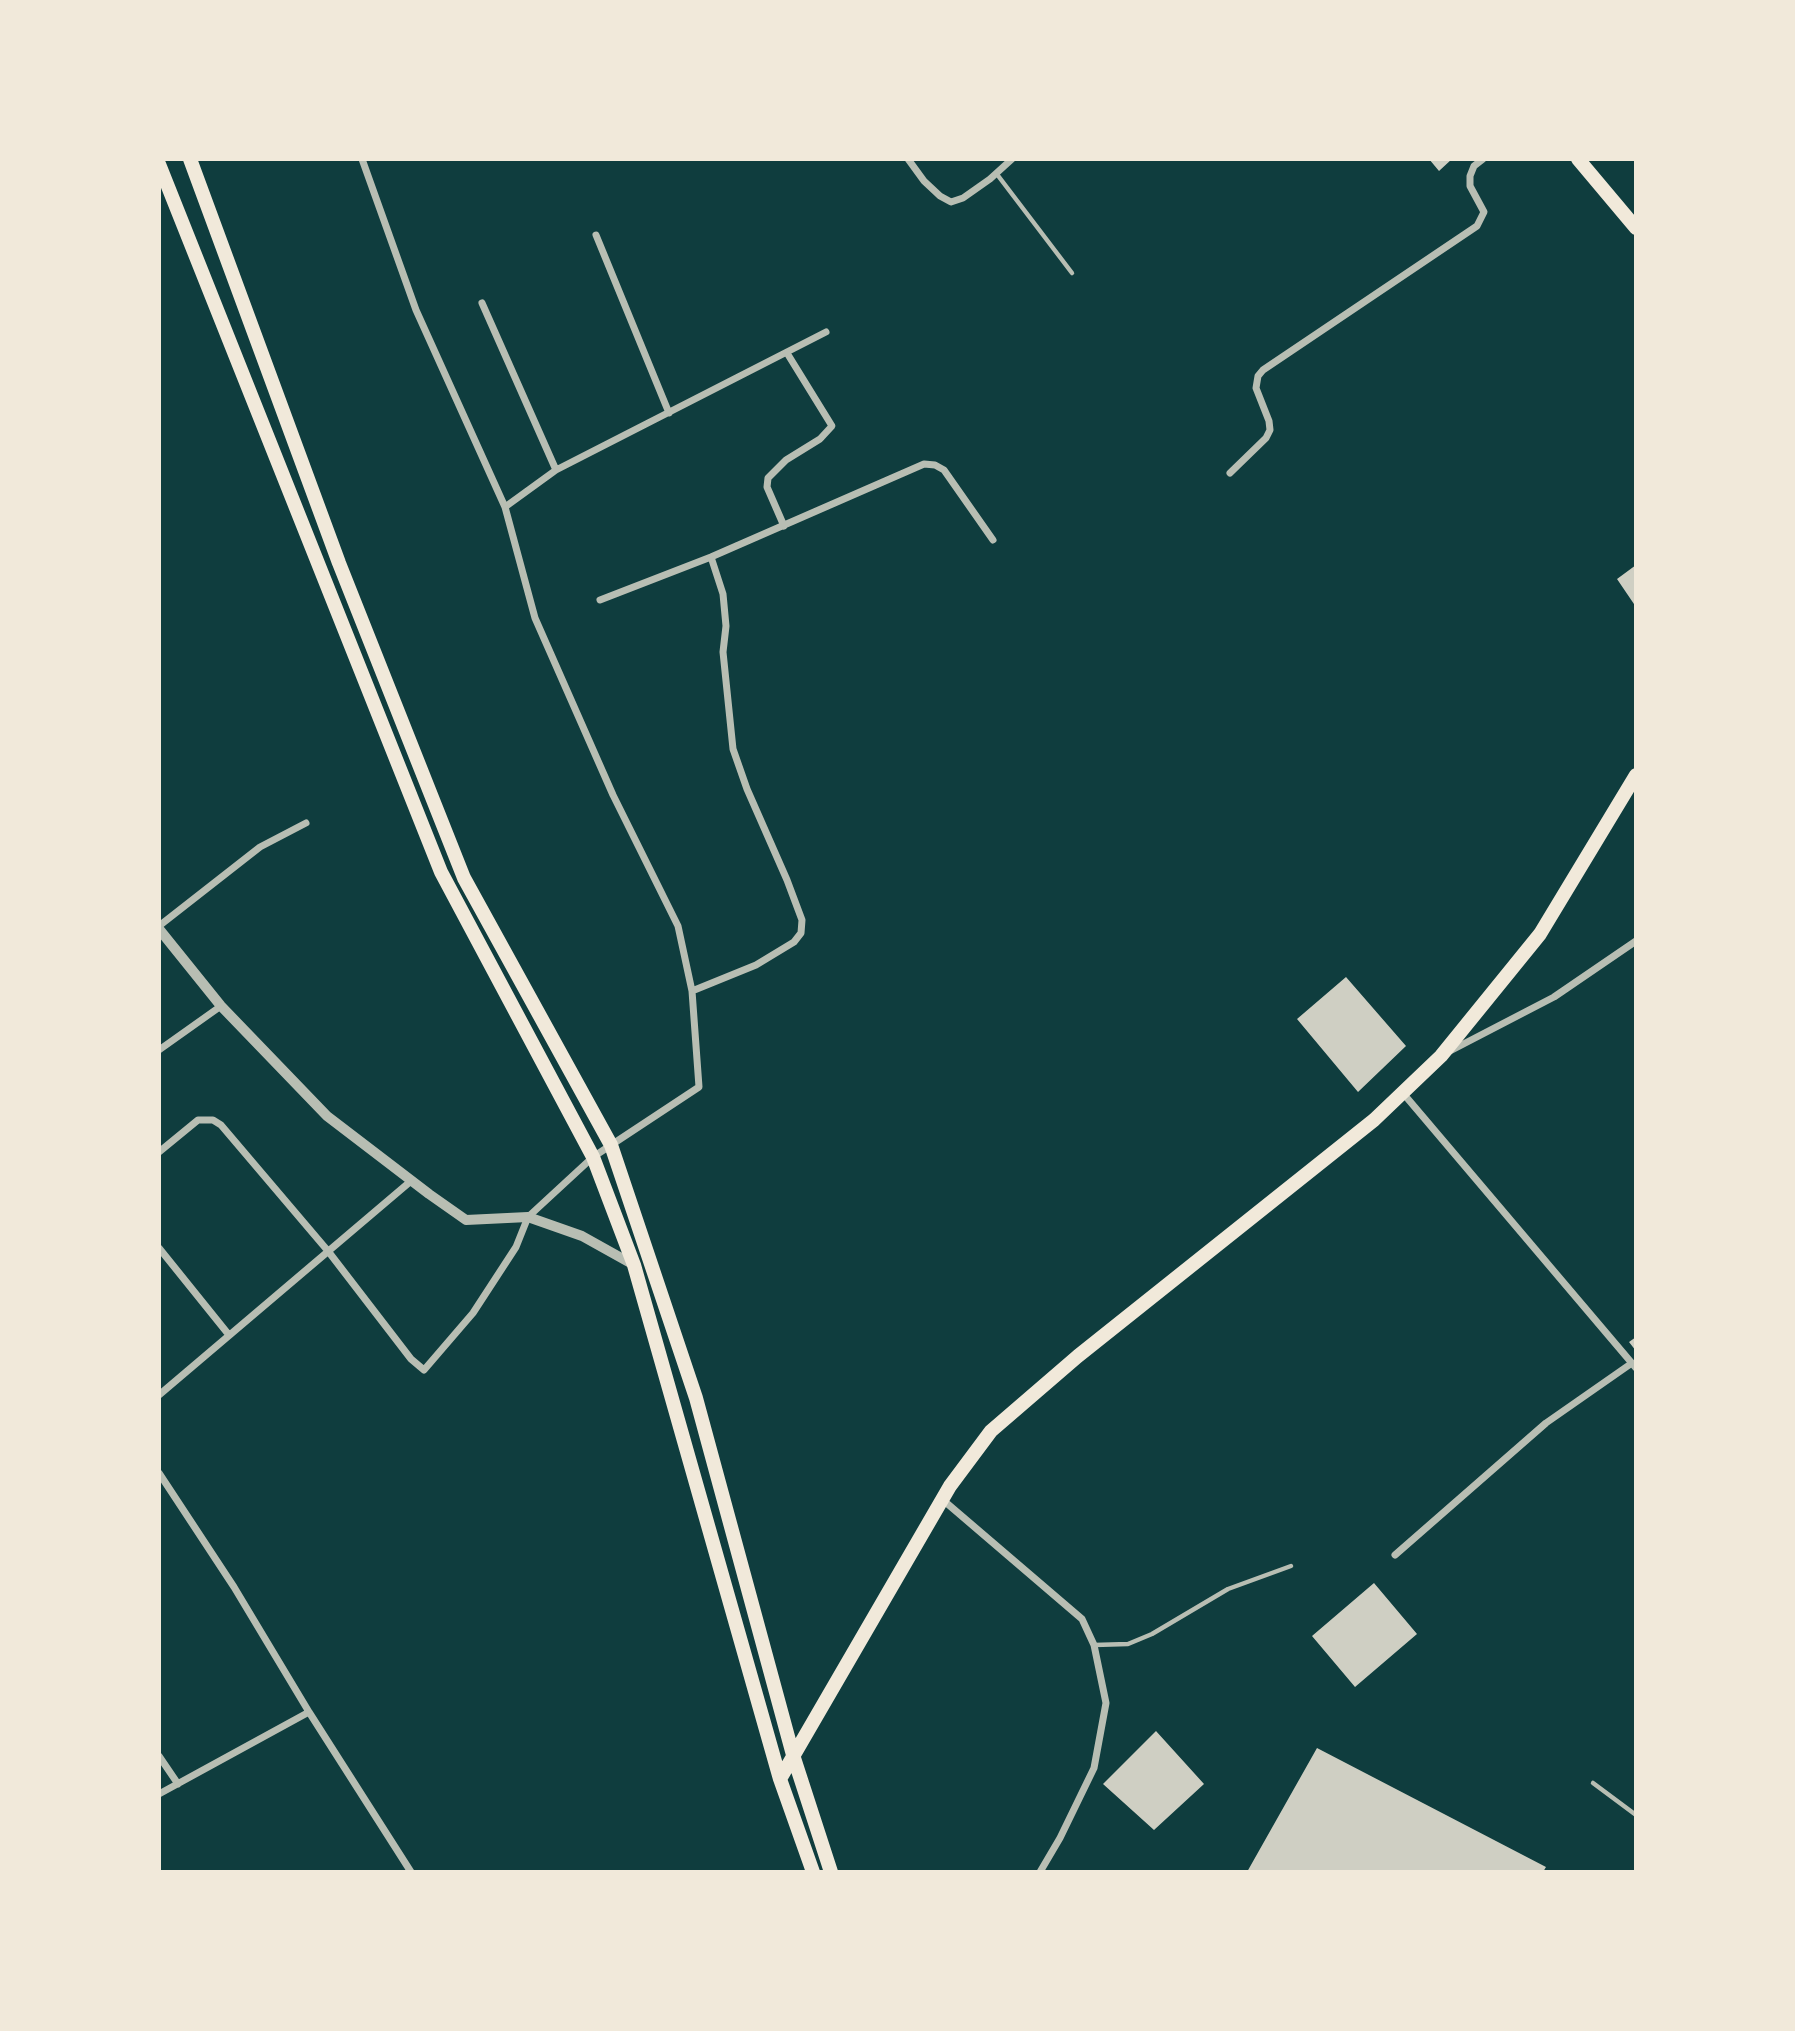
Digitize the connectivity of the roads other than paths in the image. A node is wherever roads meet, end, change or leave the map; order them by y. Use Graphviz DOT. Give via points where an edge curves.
graph roads {
  1 [pos="190,159"];
  2 [pos="362,159"];
  3 [pos="908,159"];
  4 [pos="1012,159"];
  5 [pos="1483,159"];
  6 [pos="1578,159"];
  7 [pos="159,163"];
  8 [pos="996,173"];
  9 [pos="1636,229"];
  10 [pos="596,235"];
  11 [pos="1072,273"];
  12 [pos="482,303"];
  13 [pos="826,332"];
  14 [pos="787,352"];
  15 [pos="669,413"];
  16 [pos="556,470"];
  17 [pos="1230,473"];
  18 [pos="505,507"];
  19 [pos="784,526"];
  20 [pos="993,540"];
  21 [pos="711,556"];
  22 [pos="600,600"];
  23 [pos="1636,775"];
  24 [pos="306,823"];
  25 [pos="159,928"];
  26 [pos="1636,941"];
  27 [pos="692,991"];
  28 [pos="220,1006"];
  29 [pos="159,1050"];
  30 [pos="1441,1056"];
  31 [pos="1402,1092"];
  32 [pos="611,1145"];
  33 [pos="159,1152"];
  34 [pos="593,1157"];
  35 [pos="411,1181"];
  36 [pos="528,1217"];
  37 [pos="159,1248"];
  38 [pos="328,1251"];
  39 [pos="634,1265"];
  40 [pos="229,1335"];
  41 [pos="1634,1365"];
  42 [pos="159,1395"];
  43 [pos="159,1473"];
  44 [pos="942,1499"];
  45 [pos="1395,1555"];
  46 [pos="1291,1566"];
  47 [pos="1094,1645"];
  48 [pos="309,1712"];
  49 [pos="793,1755"];
  50 [pos="159,1756"];
  51 [pos="779,1779"];
  52 [pos="1593,1783"];
  53 [pos="177,1784"];
  54 [pos="159,1794"];
  55 [pos="1636,1815"];
  56 [pos="411,1872"];
  57 [pos="813,1872"];
  58 [pos="831,1872"];
  59 [pos="1040,1872"];
  1 -- 32 [label="main road" via="340,563 464,878"];
  2 -- 18 [label="street" via="416,310"];
  3 -- 8 [label="street" via="924,181 951,202"];
  4 -- 8 [label="street"];
  5 -- 17 [label="street" via="1470,176 1470,186 1484,212 1477,226 1258,376 1256,388 1270,429"];
  6 -- 9 [label="main road"];
  7 -- 34 [label="main road" via="442,872"];
  8 -- 11 [label="lane"];
  10 -- 15 [label="street"];
  12 -- 16 [label="street"];
  13 -- 14 [label="street"];
  14 -- 15 [label="street"];
  14 -- 19 [label="street" via="832,426 768,478"];
  15 -- 16 [label="street"];
  16 -- 18 [label="street"];
  18 -- 27 [label="street" via="535,618 613,795 678,926"];
  19 -- 20 [label="street" via="924,464 944,470"];
  19 -- 21 [label="street"];
  21 -- 22 [label="street"];
  21 -- 27 [label="street" via="723,594 723,652 733,749 791,890 802,933 756,965"];
  23 -- 30 [label="main road" via="1540,934"];
  24 -- 25 [label="street" via="260,847"];
  25 -- 28 [label="street"];
  26 -- 30 [label="street" via="1554,997"];
  27 -- 32 [label="street" via="699,1087"];
  28 -- 29 [label="street"];
  28 -- 35 [label="street" via="327,1116"];
  30 -- 31 [label="main road"];
  31 -- 41 [label="street"];
  31 -- 44 [label="main road" via="1374,1120 990,1431"];
  32 -- 34 [label="street"];
  32 -- 49 [label="main road" via="696,1398"];
  33 -- 38 [label="street" via="198,1120 213,1120"];
  34 -- 36 [label="street"];
  34 -- 39 [label="main road"];
  35 -- 36 [label="street" via="466,1220"];
  35 -- 38 [label="street"];
  36 -- 38 [label="street" via="516,1247 473,1313 424,1370"];
  36 -- 39 [label="street" via="582,1236"];
  37 -- 40 [label="street"];
  38 -- 40 [label="street"];
  39 -- 51 [label="main road"];
  40 -- 42 [label="street"];
  41 -- 45 [label="street" via="1546,1423"];
  43 -- 48 [label="street"];
  44 -- 47 [label="street" via="1082,1619"];
  44 -- 49 [label="main road"];
  46 -- 47 [label="lane" via="1228,1589 1128,1644"];
  47 -- 59 [label="street" via="1106,1703 1094,1768"];
  48 -- 53 [label="street"];
  48 -- 56 [label="street"];
  49 -- 51 [label="main road"];
  49 -- 58 [label="main road"];
  50 -- 53 [label="street"];
  51 -- 57 [label="main road"];
  52 -- 55 [label="lane"];
  53 -- 54 [label="street"];
}
